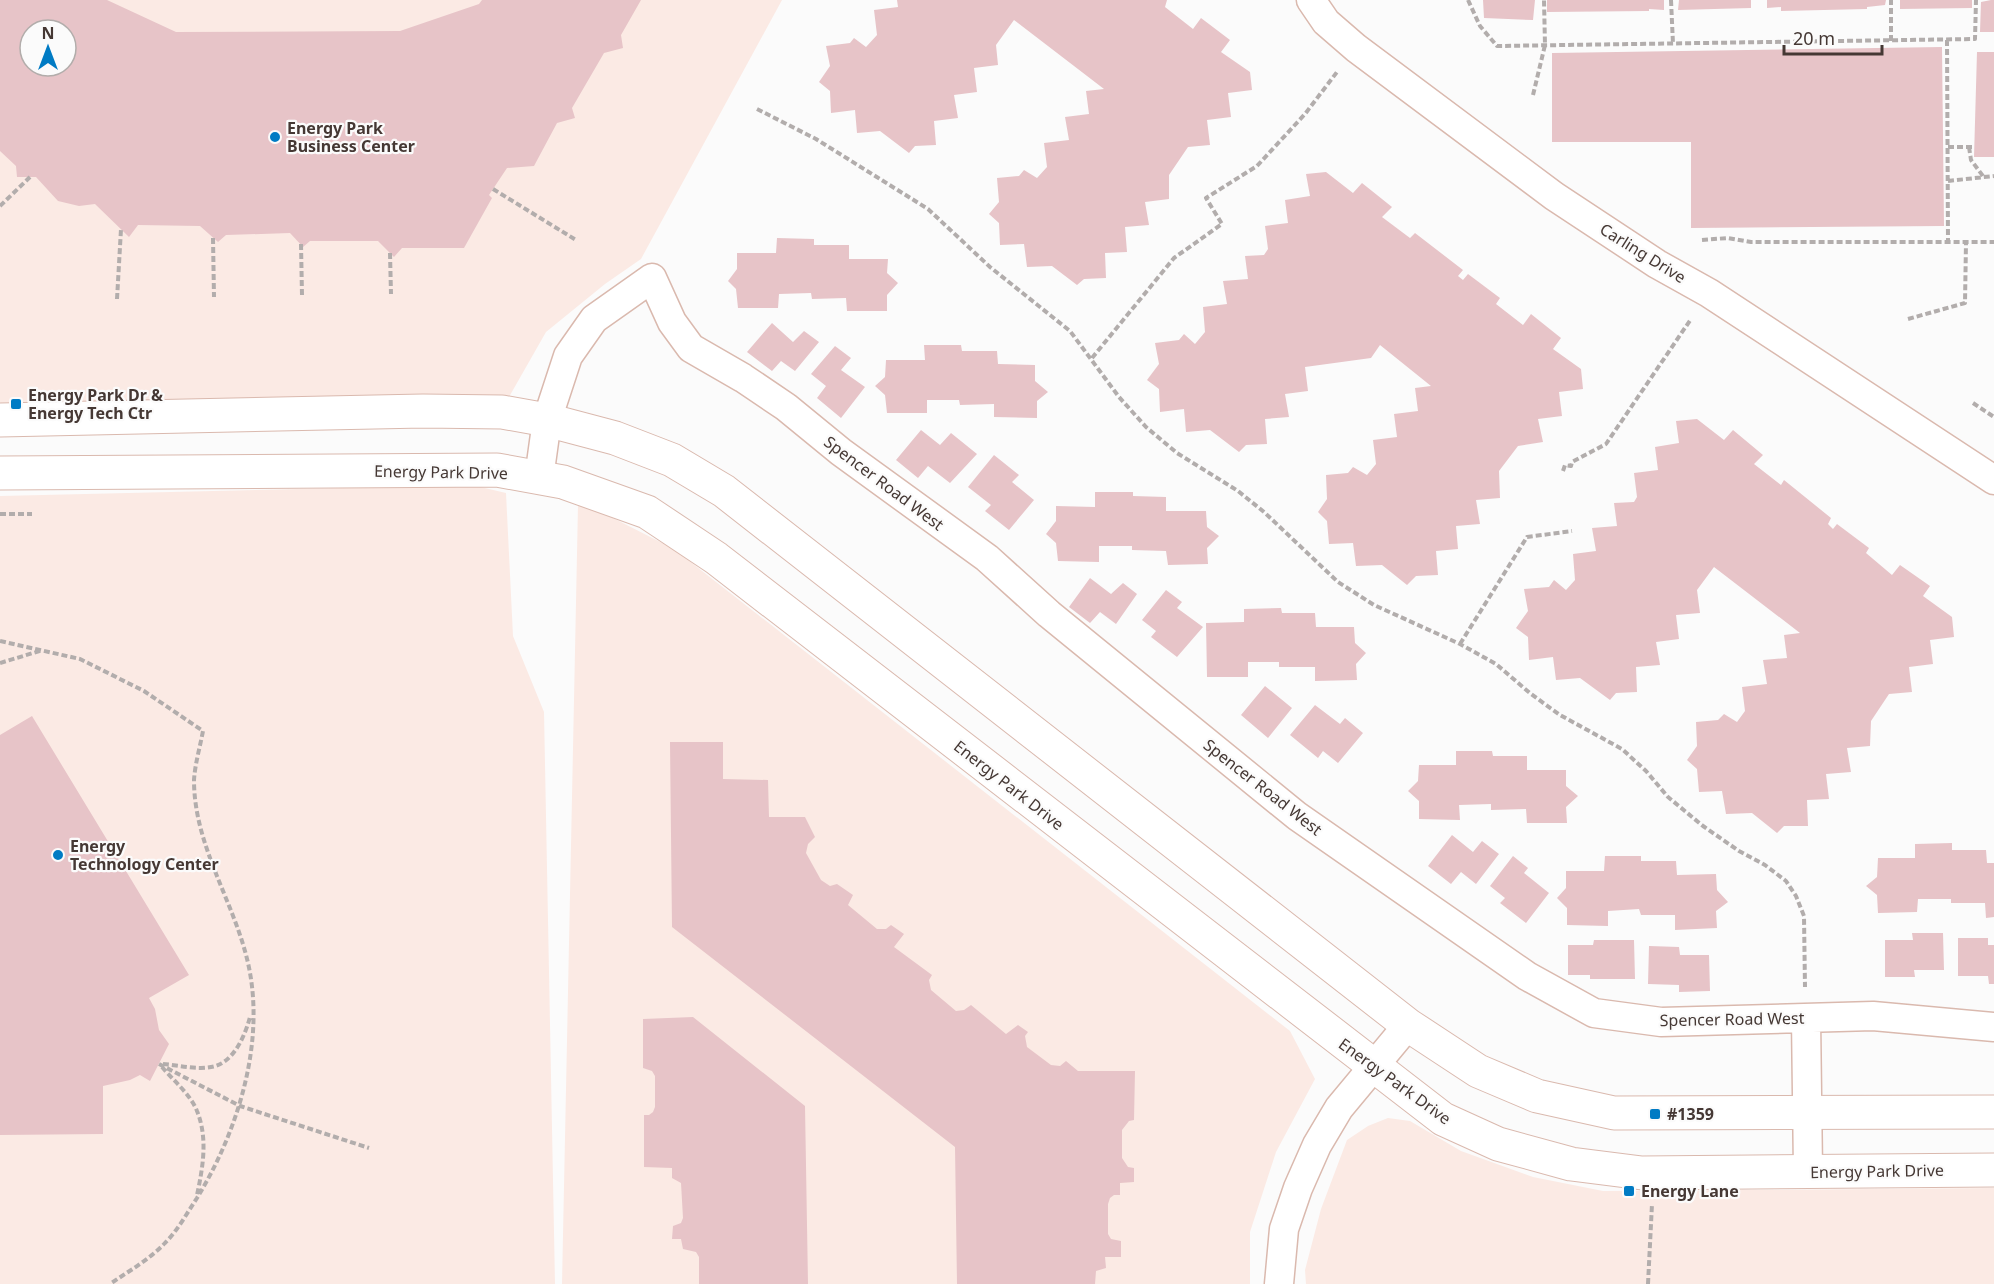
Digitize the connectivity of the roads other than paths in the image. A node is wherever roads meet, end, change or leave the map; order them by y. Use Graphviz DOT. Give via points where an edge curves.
graph roads {
  1 [pos="1311,0"];
  2 [pos="0,420"];
  3 [pos="547,420"];
  4 [pos="0,473"];
  5 [pos="539,477"];
  6 [pos="1994,480"];
  7 [pos="1806,1018"];
  8 [pos="1408,1024"];
  9 [pos="1994,1027"];
  10 [pos="1374,1068"];
  11 [pos="1994,1112"];
  12 [pos="1809,1113"];
  13 [pos="1994,1170"];
  14 [pos="1808,1171"];
  15 [pos="1280,1284"];
  1 -- 6 [label="street, Carling Drive" via="1326,22 1356,48 1554,196"];
  2 -- 3 [label="street" via="423,411 502,412"];
  3 -- 5 [label="street"];
  3 -- 7 [label="street, Spencer Road West" via="568,356 594,319 652,279 672,322 691,348 786,407 987,558 1049,614 1297,816 1527,976 1594,1013 1661,1022"];
  3 -- 8 [label="street" via="615,438 672,460 724,492"];
  4 -- 5 [label="street, Energy Park Drive" via="497,470"];
  5 -- 10 [label="street, Energy Park Drive" via="647,513 716,558"];
  7 -- 9 [label="street, Spencer Road West" via="1874,1016"];
  7 -- 12 [label="street"];
  8 -- 10 [label="street"];
  8 -- 12 [label="street" via="1478,1071 1538,1096 1604,1111"];
  10 -- 14 [label="street, Energy Park Drive" via="1443,1119 1498,1144 1571,1164 1642,1173"];
  10 -- 15 [label="street" via="1339,1108 1298,1188 1284,1230"];
  11 -- 12 [label="street"];
  12 -- 14 [label="street"];
  13 -- 14 [label="street, Energy Park Drive"];
}
